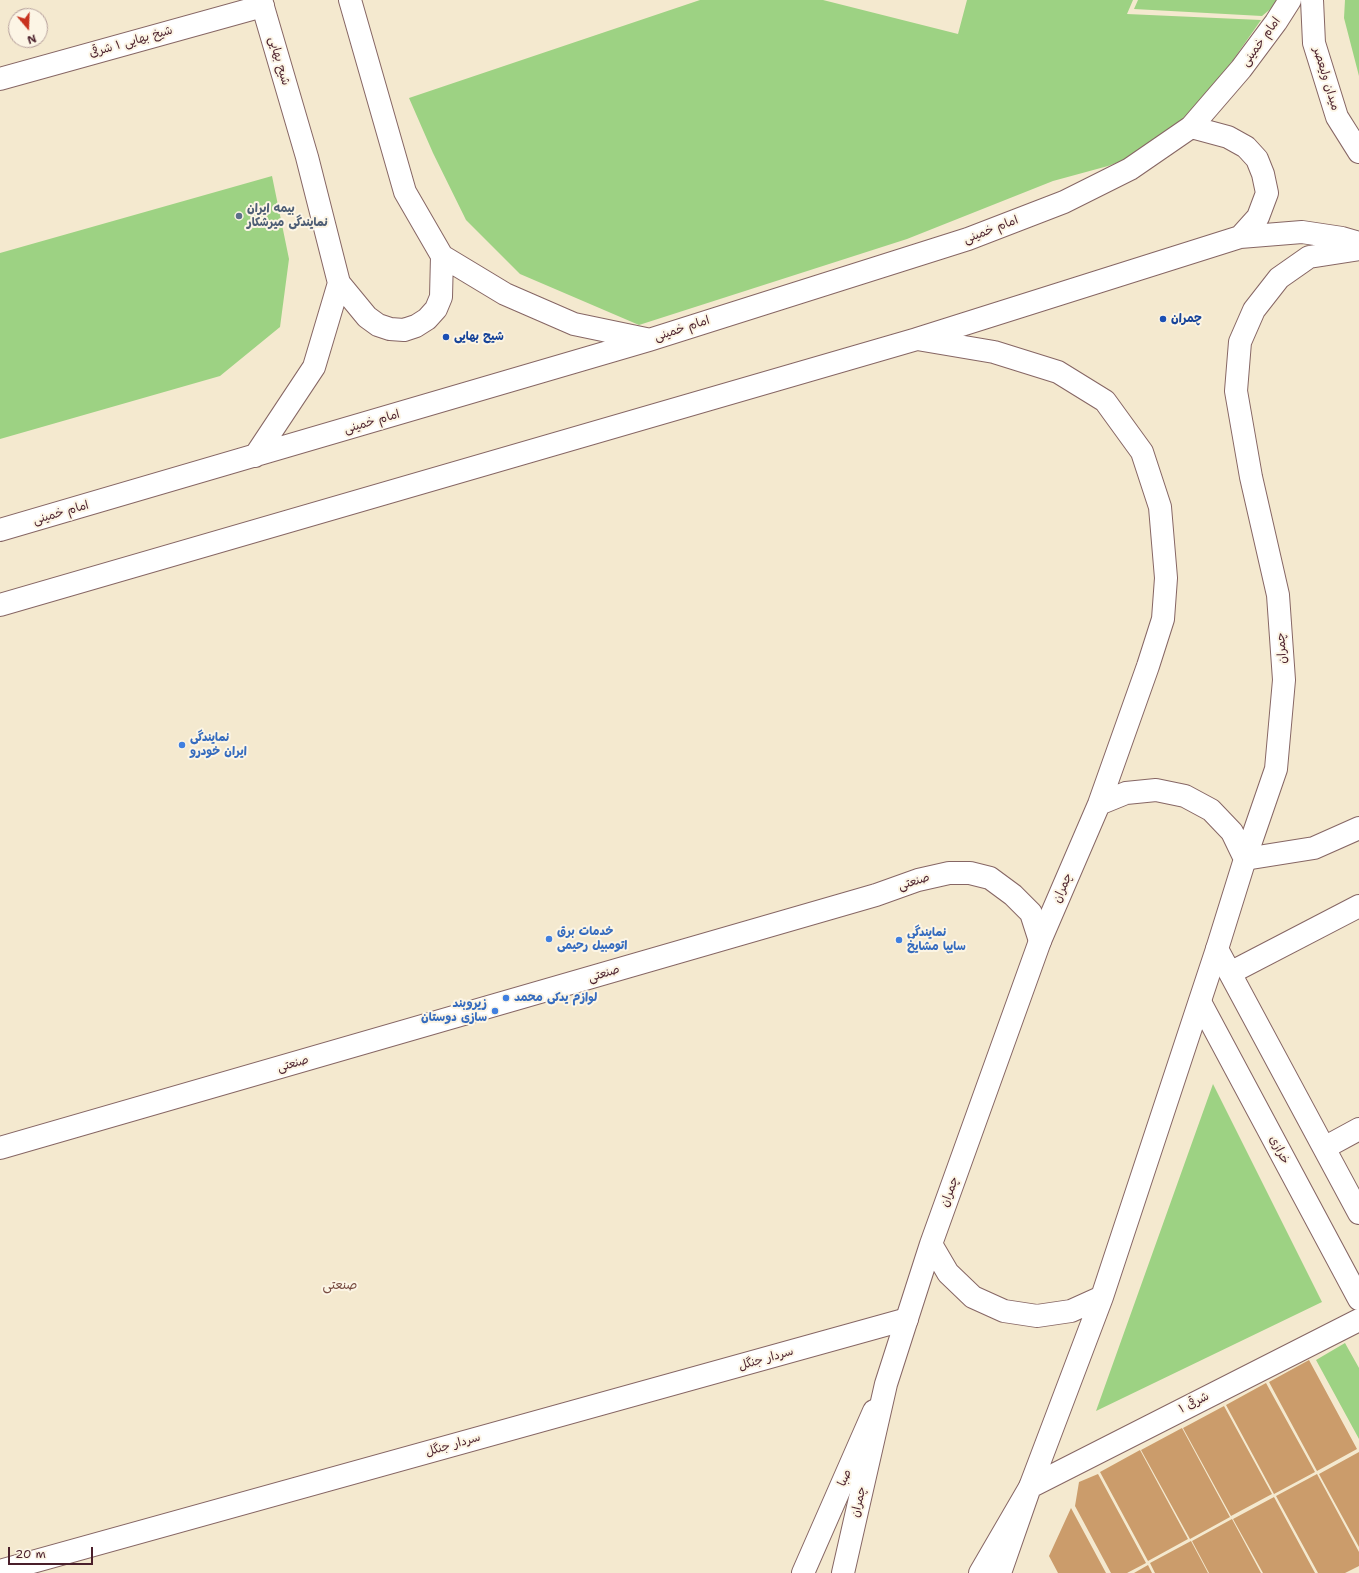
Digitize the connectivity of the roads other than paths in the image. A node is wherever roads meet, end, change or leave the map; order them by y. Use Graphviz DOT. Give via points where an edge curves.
graph roads {
  1 [pos="350,0"];
  2 [pos="1290,0"];
  3 [pos="1312,0"];
  4 [pos="262,3"];
  5 [pos="0,80"];
  6 [pos="1191,127"];
  7 [pos="1359,152"];
  8 [pos="1240,237"];
  9 [pos="1359,243"];
  10 [pos="1359,249"];
  11 [pos="442,256"];
  12 [pos="339,283"];
  13 [pos="649,340"];
  14 [pos="917,340"];
  15 [pos="255,456"];
  16 [pos="0,530"];
  17 [pos="0,605"];
  18 [pos="1099,804"];
  19 [pos="1359,828"];
  20 [pos="1244,859"];
  21 [pos="1359,906"];
  22 [pos="1040,941"];
  23 [pos="1218,949"];
  24 [pos="1230,973"];
  25 [pos="1200,1002"];
  26 [pos="1359,1129"];
  27 [pos="0,1148"];
  28 [pos="1324,1148"];
  29 [pos="1359,1213"];
  30 [pos="931,1244"];
  31 [pos="1102,1297"];
  32 [pos="1359,1299"];
  33 [pos="907,1320"];
  34 [pos="1359,1320"];
  35 [pos="886,1384"];
  36 [pos="1030,1487"];
  37 [pos="0,1571"];
  38 [pos="803,1573"];
  39 [pos="843,1573"];
  40 [pos="980,1573"];
  41 [pos="1000,1573"];
  1 -- 11 [label="main road" via="405,192"];
  2 -- 6 [label="main road, امام خمینی" via="1242,69"];
  3 -- 7 [label="main road, میدان ولیعصر" via="1314,43 1337,117"];
  4 -- 5 [label="main road, شیخ بهایی ۱ شرقی"];
  4 -- 12 [label="main road, شیح بهایی" via="307,157"];
  6 -- 8 [label="main road" via="1228,137 1246,147 1257,159 1267,193 1258,217"];
  6 -- 13 [label="main road, امام خمینی" via="1130,169 1064,202 968,239"];
  8 -- 9 [label="main road" via="1302,232"];
  8 -- 14 [label="main road"];
  10 -- 20 [label="main road, چمران" via="1309,257 1279,278 1254,310 1240,342 1236,391 1278,595 1284,680 1276,769"];
  11 -- 12 [label="main road" via="441,297 436,309 427,319 404,330 378,325 367,317"];
  11 -- 13 [label="main road" via="505,294 574,324"];
  12 -- 15 [label="main road" via="314,367"];
  13 -- 15 [label="main road, امام خمینی"];
  14 -- 17 [label="main road"];
  14 -- 18 [label="main road, چمران" via="994,352 1058,372 1105,401 1142,452 1160,507 1166,578 1164,618"];
  15 -- 16 [label="main road, امام خمینی"];
  18 -- 20 [label="main road" via="1126,793 1156,790 1185,796 1211,810 1232,832"];
  18 -- 22 [label="main road, چمران"];
  19 -- 20 [label="main road" via="1314,848"];
  20 -- 23 [label="main road, چمران"];
  21 -- 24 [label="main road"];
  22 -- 27 [label="main road, صنعتی" via="1031,914 996,882 970,873 949,873"];
  22 -- 30 [label="main road, چمران"];
  23 -- 24 [label="main road"];
  23 -- 25 [label="main road, چمران"];
  24 -- 28 [label="main road"];
  25 -- 31 [label="main road, چمران"];
  25 -- 32 [label="main road, خرازی"];
  26 -- 28 [label="main road"];
  28 -- 29 [label="main road"];
  30 -- 31 [label="main road" via="948,1273 973,1297 1004,1311 1037,1316 1071,1311"];
  30 -- 33 [label="main road, چمران"];
  31 -- 36 [label="main road, چمران"];
  33 -- 35 [label="main road, چمران"];
  33 -- 37 [label="main road, سردار جنگل"];
  34 -- 36 [label="main road, ۱ شرقی"];
  35 -- 38 [label="main road, صبا"];
  35 -- 39 [label="main road, چمران"];
  36 -- 40 [label="main road, چمران"];
  36 -- 41 [label="main road, چمران"];
}
